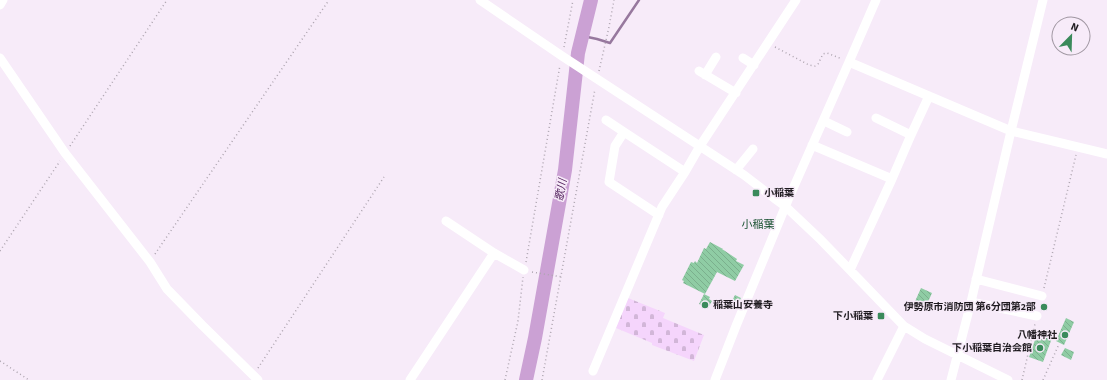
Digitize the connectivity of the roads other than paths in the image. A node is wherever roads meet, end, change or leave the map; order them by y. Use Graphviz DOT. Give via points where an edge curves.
graph roads {
  1 [pos="3,0"];
  2 [pos="480,0"];
  3 [pos="796,0"];
  4 [pos="876,0"];
  5 [pos="1043,0"];
  6 [pos="0,5"];
  7 [pos="716,57"];
  8 [pos="0,58"];
  9 [pos="743,58"];
  10 [pos="849,62"];
  11 [pos="754,65"];
  12 [pos="736,94"];
  13 [pos="929,96"];
  14 [pos="876,118"];
  15 [pos="606,120"];
  16 [pos="824,121"];
  17 [pos="1010,131"];
  18 [pos="624,132"];
  19 [pos="847,132"];
  20 [pos="911,135"];
  21 [pos="812,145"];
  22 [pos="700,146"];
  23 [pos="753,149"];
  24 [pos="1107,154"];
  25 [pos="736,170"];
  26 [pos="685,172"];
  27 [pos="892,179"];
  28 [pos="785,206"];
  29 [pos="658,215"];
  30 [pos="446,221"];
  31 [pos="494,253"];
  32 [pos="524,270"];
  33 [pos="850,270"];
  34 [pos="976,279"];
  35 [pos="1042,296"];
  36 [pos="971,302"];
  37 [pos="1037,316"];
  38 [pos="904,326"];
  39 [pos="957,355"];
  40 [pos="593,371"];
  41 [pos="255,378"];
  42 [pos="410,380"];
  43 [pos="715,380"];
  44 [pos="877,380"];
  45 [pos="951,380"];
  46 [pos="1008,380"];
  1 -- 6 [label="street"];
  2 -- 22 [label="street"];
  3 -- 11 [label="street"];
  4 -- 10 [label="street"];
  5 -- 17 [label="street"];
  7 -- 12 [label="street" via="702,73"];
  8 -- 41 [label="street" via="65,153 150,262 167,289"];
  9 -- 11 [label="street"];
  10 -- 13 [label="street"];
  10 -- 16 [label="street"];
  11 -- 12 [label="street"];
  12 -- 22 [label="street"];
  13 -- 17 [label="street"];
  13 -- 20 [label="street"];
  14 -- 20 [label="street"];
  15 -- 18 [label="street"];
  16 -- 19 [label="street"];
  16 -- 21 [label="street"];
  17 -- 24 [label="street"];
  17 -- 34 [label="street"];
  18 -- 26 [label="street" via="653,154"];
  18 -- 29 [label="street" via="615,146 609,182"];
  20 -- 27 [label="street"];
  21 -- 27 [label="street"];
  21 -- 28 [label="street"];
  22 -- 25 [label="street"];
  22 -- 26 [label="street"];
  23 -- 25 [label="street"];
  25 -- 28 [label="street"];
  26 -- 29 [label="street"];
  27 -- 33 [label="street"];
  28 -- 33 [label="street"];
  28 -- 43 [label="street"];
  29 -- 40 [label="street"];
  30 -- 31 [label="street"];
  31 -- 32 [label="street"];
  31 -- 42 [label="street"];
  33 -- 38 [label="street"];
  34 -- 35 [label="street"];
  34 -- 36 [label="street"];
  36 -- 37 [label="street"];
  36 -- 39 [label="street"];
  38 -- 39 [label="street"];
  38 -- 44 [label="street"];
  39 -- 45 [label="street"];
  39 -- 46 [label="street"];
}
